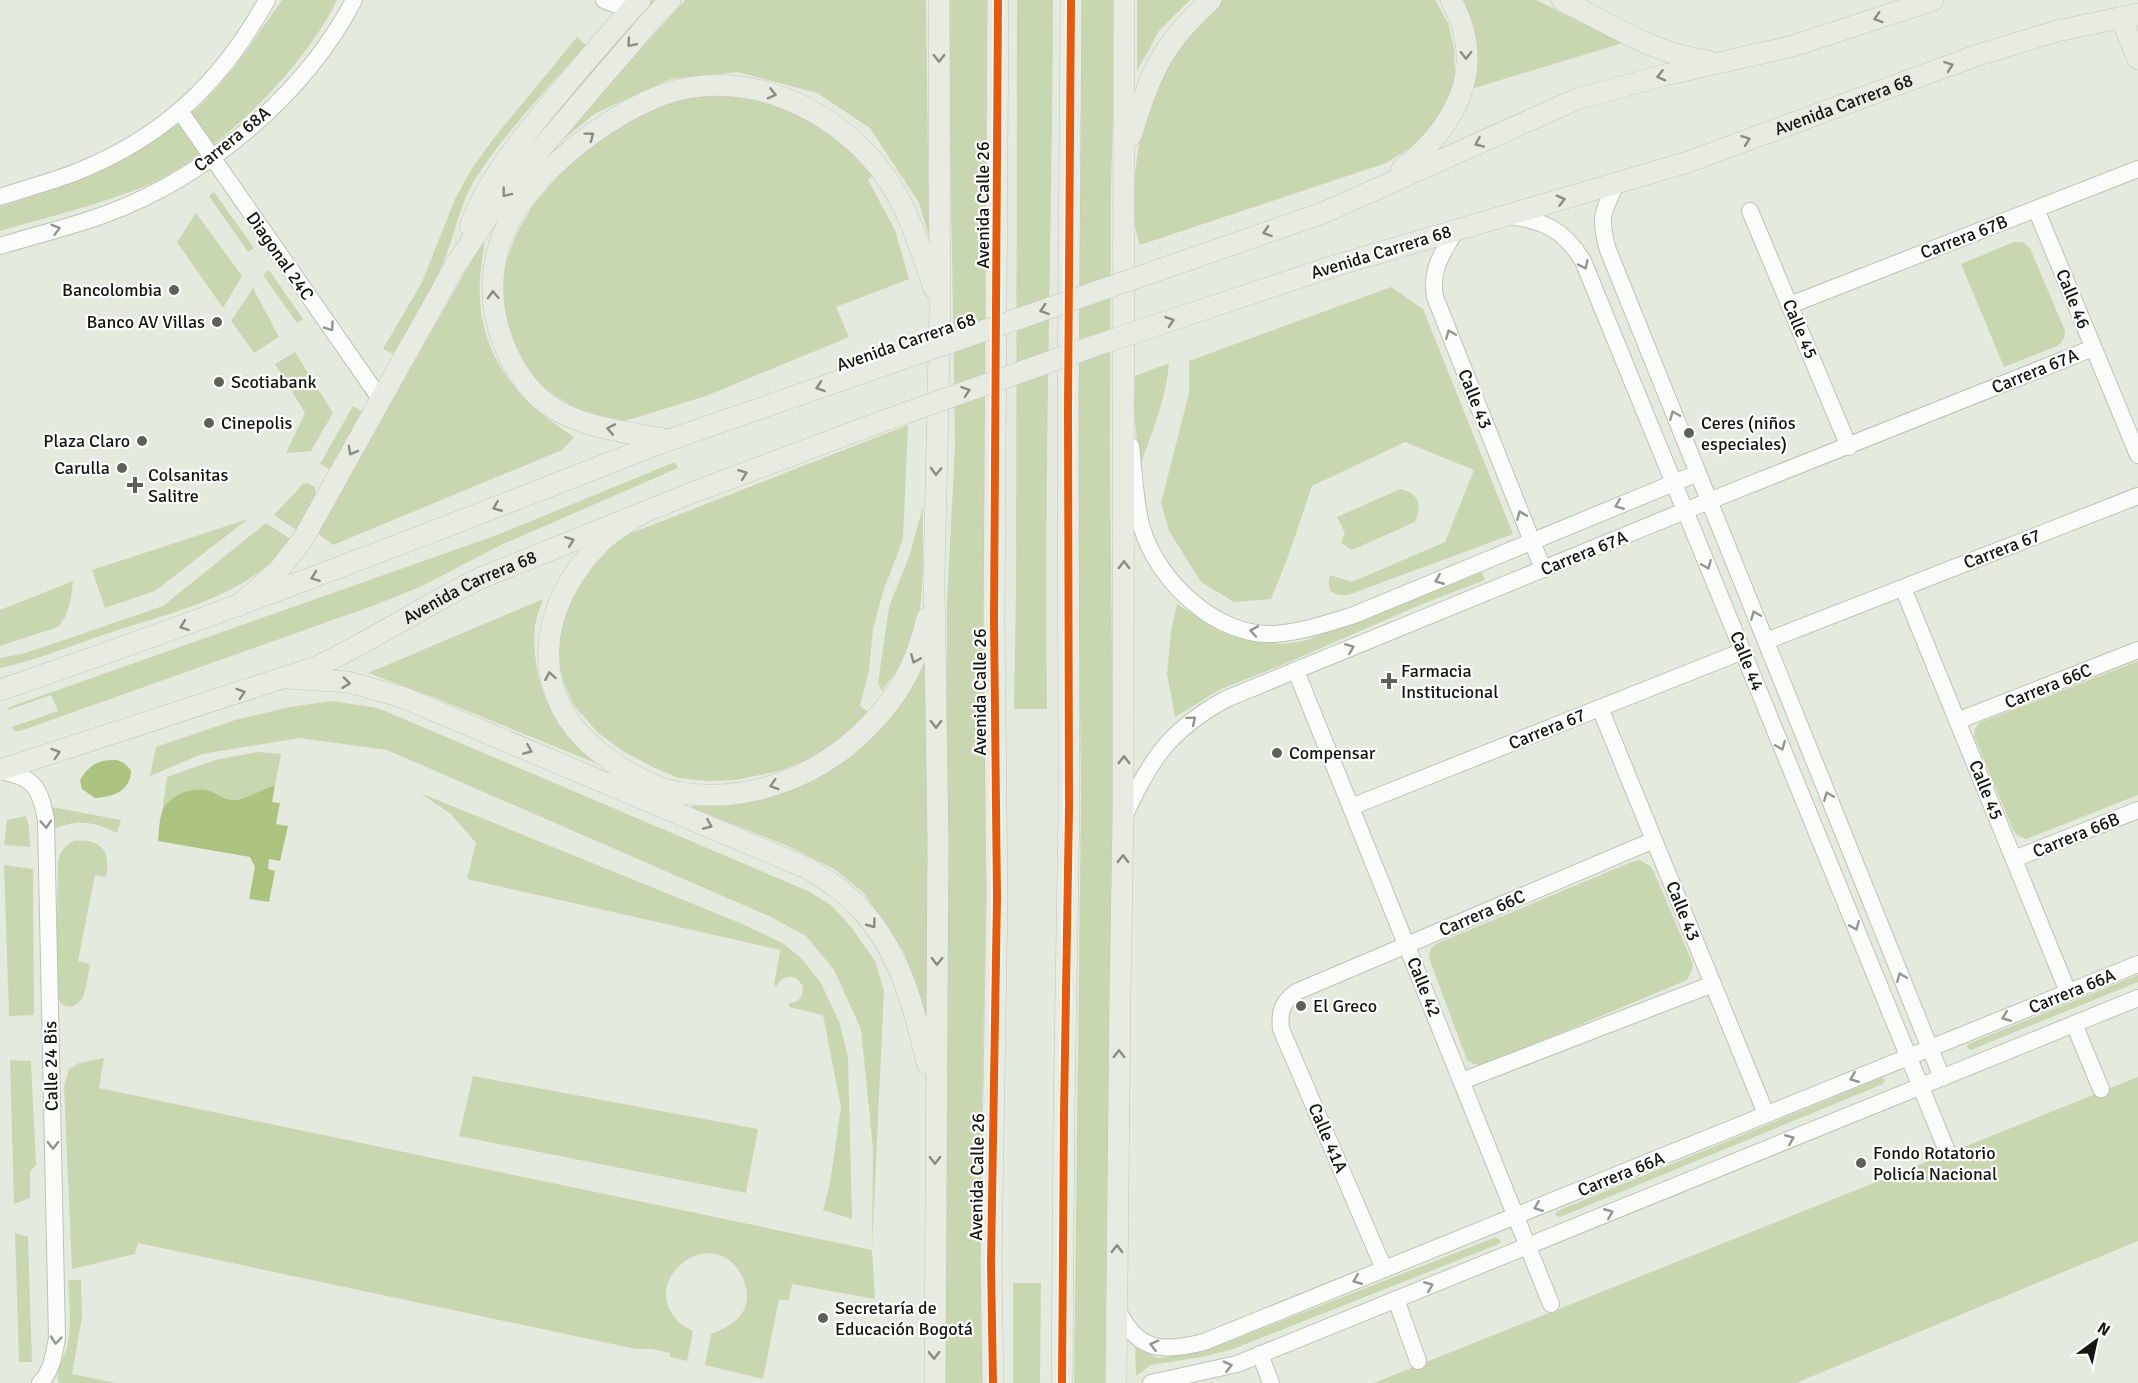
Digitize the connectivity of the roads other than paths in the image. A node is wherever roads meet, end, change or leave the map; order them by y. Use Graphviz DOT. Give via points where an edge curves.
graph roads {
  1 [pos="267,0"];
  2 [pos="354,0"];
  3 [pos="604,0"];
  4 [pos="670,0"];
  5 [pos="939,0"];
  6 [pos="998,0"];
  7 [pos="1071,0"];
  8 [pos="1125,0"];
  9 [pos="1210,0"];
  10 [pos="1451,0"];
  11 [pos="1562,0"];
  12 [pos="1933,0"];
  13 [pos="635,5"];
  14 [pos="2130,16"];
  15 [pos="2138,58"];
  16 [pos="1718,63"];
  17 [pos="180,111"];
  18 [pos="1124,157"];
  19 [pos="213,159"];
  20 [pos="2138,168"];
  21 [pos="1616,184"];
  22 [pos="1371,191"];
  23 [pos="1,192"];
  24 [pos="2036,209"];
  25 [pos="1750,211"];
  26 [pos="1504,215"];
  27 [pos="1457,229"];
  28 [pos="0,246"];
  29 [pos="454,266"];
  30 [pos="1790,305"];
  31 [pos="940,308"];
  32 [pos="2093,348"];
  33 [pos="1125,394"];
  34 [pos="381,400"];
  35 [pos="669,440"];
  36 [pos="1849,447"];
  37 [pos="2138,455"];
  38 [pos="1698,473"];
  39 [pos="1674,483"];
  40 [pos="2138,496"];
  41 [pos="1709,501"];
  42 [pos="1685,511"];
  43 [pos="644,512"];
  44 [pos="1532,541"];
  45 [pos="1543,569"];
  46 [pos="934,582"];
  47 [pos="1903,588"];
  48 [pos="238,606"];
  49 [pos="1766,641"];
  50 [pos="2138,650"];
  51 [pos="1743,651"];
  52 [pos="1296,671"];
  53 [pos="287,678"];
  54 [pos="0,679"];
  55 [pos="27,681"];
  56 [pos="0,690"];
  57 [pos="1600,708"];
  58 [pos="1957,721"];
  59 [pos="0,771"];
  60 [pos="1351,807"];
  61 [pos="2138,810"];
  62 [pos="1123,819"];
  63 [pos="1654,840"];
  64 [pos="2014,860"];
  65 [pos="1407,945"];
  66 [pos="2138,964"];
  67 [pos="1713,984"];
  68 [pos="2068,992"];
  69 [pos="2138,998"];
  70 [pos="1281,1006"];
  71 [pos="2074,1024"];
  72 [pos="1930,1048"];
  73 [pos="1908,1056"];
  74 [pos="1942,1078"];
  75 [pos="1462,1081"];
  76 [pos="1921,1086"];
  77 [pos="2101,1089"];
  78 [pos="935,1101"];
  79 [pos="1766,1114"];
  80 [pos="1947,1151"];
  81 [pos="1516,1216"];
  82 [pos="1528,1246"];
  83 [pos="1384,1269"];
  84 [pos="1396,1299"];
  85 [pos="1551,1304"];
  86 [pos="1116,1307"];
  87 [pos="1260,1354"];
  88 [pos="1418,1361"];
  89 [pos="40,1383"];
  90 [pos="935,1383"];
  91 [pos="993,1383"];
  92 [pos="1062,1383"];
  93 [pos="1116,1383"];
  94 [pos="1150,1383"];
  95 [pos="1270,1383"];
  1 -- 17 [label="street" via="232,57"];
  2 -- 19 [label="street, Carrera 68A" via="324,50 294,84"];
  3 -- 13 [label="street"];
  4 -- 29 [label="main road, one-way" via="527,165"];
  5 -- 31 [label="main road, one-way"];
  6 -- 91 [label="main road, Avenida Calle 26" via="994,620 997,898 990,1263"];
  7 -- 92 [label="main road" via="1069,808"];
  8 -- 18 [label="main road"];
  9 -- 18 [label="main road" via="1182,27 1156,65"];
  10 -- 22 [label="main road, one-way" via="1466,36 1467,64 1451,116 1423,152"];
  11 -- 16 [label="main road" via="1674,54"];
  12 -- 16 [label="main road, Avenida Carrera 68, one-way" via="1793,46"];
  13 -- 29 [label="main road" via="508,155 483,197"];
  14 -- 15 [label="main road"];
  21 -- 14 [label="main road, Avenida Carrera 68, one-way" via="1688,162 1975,56 2057,31"];
  16 -- 22 [label="main road, Avenida Carrera 68, one-way" via="1577,99"];
  17 -- 19 [label="street, Diagonal 24C"];
  17 -- 23 [label="street" via="131,146 102,161"];
  18 -- 33 [label="main road"];
  28 -- 19 [label="street, Carrera 68A, one-way" via="105,214"];
  19 -- 34 [label="street, Diagonal 24C, one-way"];
  20 -- 24 [label="street, Carrera 67B"];
  26 -- 21 [label="main road, Avenida Carrera 68, one-way"];
  38 -- 21 [label="street, Calle 44, one-way" via="1602,229 1601,218"];
  22 -- 35 [label="main road, Avenida Carrera 68, one-way, bridge" via="1323,213"];
  24 -- 30 [label="street, Carrera 67B"];
  24 -- 32 [label="street, Calle 46"];
  25 -- 30 [label="street, Calle 45"];
  26 -- 27 [label="main road, Avenida Carrera 68"];
  26 -- 39 [label="street, Calle 44, one-way" via="1549,226 1575,248"];
  43 -- 27 [label="main road, Avenida Carrera 68, one-way, bridge" via="1097,345"];
  44 -- 27 [label="street, Calle 43, one-way" via="1435,297 1435,271"];
  29 -- 34 [label="main road"];
  30 -- 36 [label="street, Calle 45"];
  35 -- 31 [label="main road, one-way" via="583,422 545,403 518,371 505,348 493,298 499,246 522,202 587,137 648,101 685,88 727,86 783,97 835,125 882,171 898,195"];
  31 -- 46 [label="main road, one-way"];
  32 -- 36 [label="street, Carrera 67A"];
  32 -- 37 [label="street, Calle 46"];
  44 -- 33 [label="street, Carrera 67A, one-way" via="1354,615 1304,630 1271,634 1228,624 1173,585 1150,549 1141,527"];
  62 -- 33 [label="main road, one-way"];
  34 -- 48 [label="main road, one-way" via="303,538 278,571"];
  35 -- 48 [label="main road, Avenida Carrera 68, one-way"];
  36 -- 41 [label="street, Carrera 67A"];
  38 -- 39 [label="street, Carrera 67A"];
  38 -- 41 [label="street, Calle 44"];
  39 -- 42 [label="street, Calle 44"];
  39 -- 44 [label="street, Carrera 67A, one-way"];
  40 -- 47 [label="street, Carrera 67"];
  41 -- 42 [label="street, Carrera 67A"];
  49 -- 41 [label="street, Calle 44, one-way"];
  42 -- 45 [label="street, Carrera 67A"];
  42 -- 51 [label="street, Calle 44, one-way"];
  46 -- 43 [label="main road, one-way" via="914,664 891,701 856,738 830,759 773,786 708,795 679,793 649,783 592,747 565,713 549,672 547,653 552,620 567,586 601,542"];
  53 -- 43 [label="main road, Avenida Carrera 68, one-way" via="358,646 481,578"];
  44 -- 45 [label="street, Calle 43"];
  52 -- 45 [label="street, Carrera 67A, one-way"];
  46 -- 78 [label="main road, one-way" via="938,840"];
  47 -- 49 [label="street, Carrera 67"];
  47 -- 58 [label="street, Calle 45"];
  48 -- 55 [label="main road, Avenida Carrera 68, one-way"];
  72 -- 49 [label="street, Calle 44, one-way"];
  50 -- 58 [label="street, Carrera 66C"];
  51 -- 57 [label="street, Carrera 67"];
  51 -- 73 [label="street, Calle 44, one-way"];
  52 -- 60 [label="street, Calle 42"];
  62 -- 52 [label="street, Carrera 67A, one-way" via="1140,782 1170,738 1200,713 1226,699"];
  59 -- 53 [label="main road, Avenida Carrera 68, one-way"];
  53 -- 78 [label="main road, one-way" via="348,682 402,697 784,857 836,886 876,928 901,972 918,1021"];
  54 -- 55 [label="main road"];
  55 -- 56 [label="main road, Avenida Carrera 68"];
  57 -- 60 [label="street, Carrera 67"];
  57 -- 63 [label="street, Calle 43"];
  58 -- 64 [label="street, Calle 45"];
  59 -- 89 [label="street, Calle 24 Bis, one-way" via="29,779 36,788 46,820 57,1338 49,1371"];
  60 -- 65 [label="street, Calle 42"];
  61 -- 64 [label="street, Carrera 66B"];
  86 -- 62 [label="main road, one-way"];
  63 -- 65 [label="street, Carrera 66C"];
  63 -- 67 [label="street, Calle 43"];
  64 -- 68 [label="street, Calle 45"];
  65 -- 70 [label="street, Carrera 66C" via="1296,992"];
  65 -- 75 [label="street, Calle 42"];
  66 -- 68 [label="street, Carrera 66A"];
  67 -- 75 [label="street"];
  67 -- 79 [label="street, Calle 43"];
  68 -- 72 [label="street, Carrera 66A, one-way"];
  69 -- 71 [label="street, Carrera 66A"];
  70 -- 83 [label="street, Calle 41A" via="1281,1029"];
  71 -- 74 [label="street, Carrera 66A"];
  71 -- 77 [label="street"];
  72 -- 73 [label="street, Carrera 66A"];
  72 -- 74 [label="street, Calle 44"];
  73 -- 76 [label="street, Calle 44"];
  73 -- 79 [label="street, Carrera 66A, one-way"];
  74 -- 76 [label="street, Carrera 66A"];
  75 -- 81 [label="street, Calle 42"];
  76 -- 80 [label="street, Calle 44"];
  82 -- 76 [label="street, Carrera 66A, one-way"];
  78 -- 90 [label="main road, one-way"];
  79 -- 81 [label="street, Carrera 66A, one-way"];
  81 -- 82 [label="street, Calle 42"];
  81 -- 83 [label="street, Carrera 66A"];
  84 -- 82 [label="street, Carrera 66A, one-way"];
  82 -- 85 [label="street, Calle 42"];
  83 -- 86 [label="street, Carrera 66A, one-way" via="1204,1342 1174,1348 1157,1348 1138,1339 1123,1323"];
  84 -- 87 [label="street, Carrera 66A"];
  84 -- 88 [label="street"];
  86 -- 93 [label="main road"];
  94 -- 87 [label="street, Carrera 66A, one-way" via="1237,1364"];
  87 -- 95 [label="street"];
}
